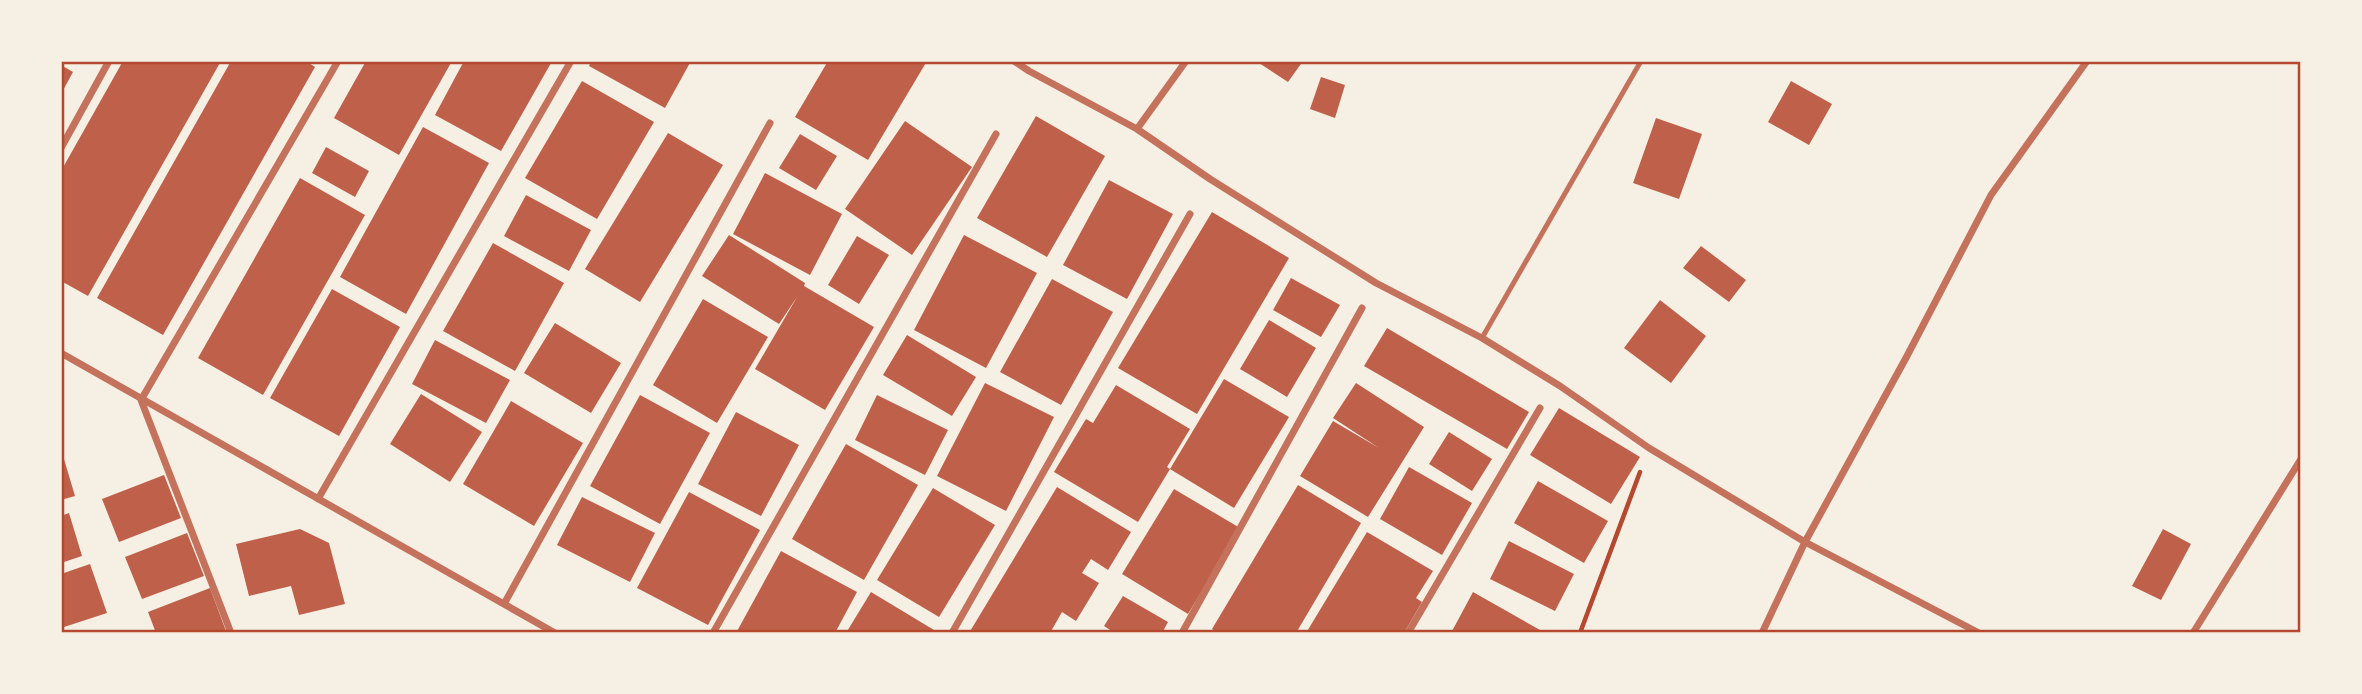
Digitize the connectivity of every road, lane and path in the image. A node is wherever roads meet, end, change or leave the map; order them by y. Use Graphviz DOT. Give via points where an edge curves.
graph roads {
  1 [pos="109,61"];
  2 [pos="338,61"];
  3 [pos="571,61"];
  4 [pos="1014,61"];
  5 [pos="1186,61"];
  6 [pos="1641,61"];
  7 [pos="2087,61"];
  8 [pos="770,123"];
  9 [pos="1137,129"];
  10 [pos="996,134"];
  11 [pos="61,148"];
  12 [pos="1190,214"];
  13 [pos="1362,308"];
  14 [pos="1482,338"];
  15 [pos="61,353"];
  16 [pos="141,400"];
  17 [pos="1540,408"];
  18 [pos="1649,448"];
  19 [pos="2301,459"];
  20 [pos="318,499"];
  21 [pos="1805,542"];
  22 [pos="504,604"];
  23 [pos="232,633"];
  24 [pos="555,633"];
  25 [pos="713,633"];
  26 [pos="952,633"];
  27 [pos="1182,633"];
  28 [pos="1408,633"];
  29 [pos="1580,633"];
  30 [pos="1762,633"];
  31 [pos="1979,633"];
  32 [pos="2193,633"];
  1 -- 11 [label="street"];
  2 -- 16 [label="street"];
  3 -- 20 [label="street"];
  4 -- 9 [label="street"];
  5 -- 9 [label="street"];
  6 -- 14 [label="lane"];
  7 -- 21 [label="street" via="1991,195"];
  8 -- 22 [label="street"];
  9 -- 14 [label="street" via="1376,283"];
  10 -- 25 [label="street"];
  12 -- 26 [label="street"];
  13 -- 27 [label="street"];
  14 -- 18 [label="street"];
  15 -- 16 [label="street"];
  16 -- 20 [label="street"];
  16 -- 23 [label="street"];
  17 -- 28 [label="street"];
  18 -- 21 [label="street"];
  18 -- 29 [label="path"];
  19 -- 32 [label="street"];
  20 -- 22 [label="street"];
  21 -- 30 [label="street"];
  21 -- 31 [label="street"];
  22 -- 24 [label="street"];
}
